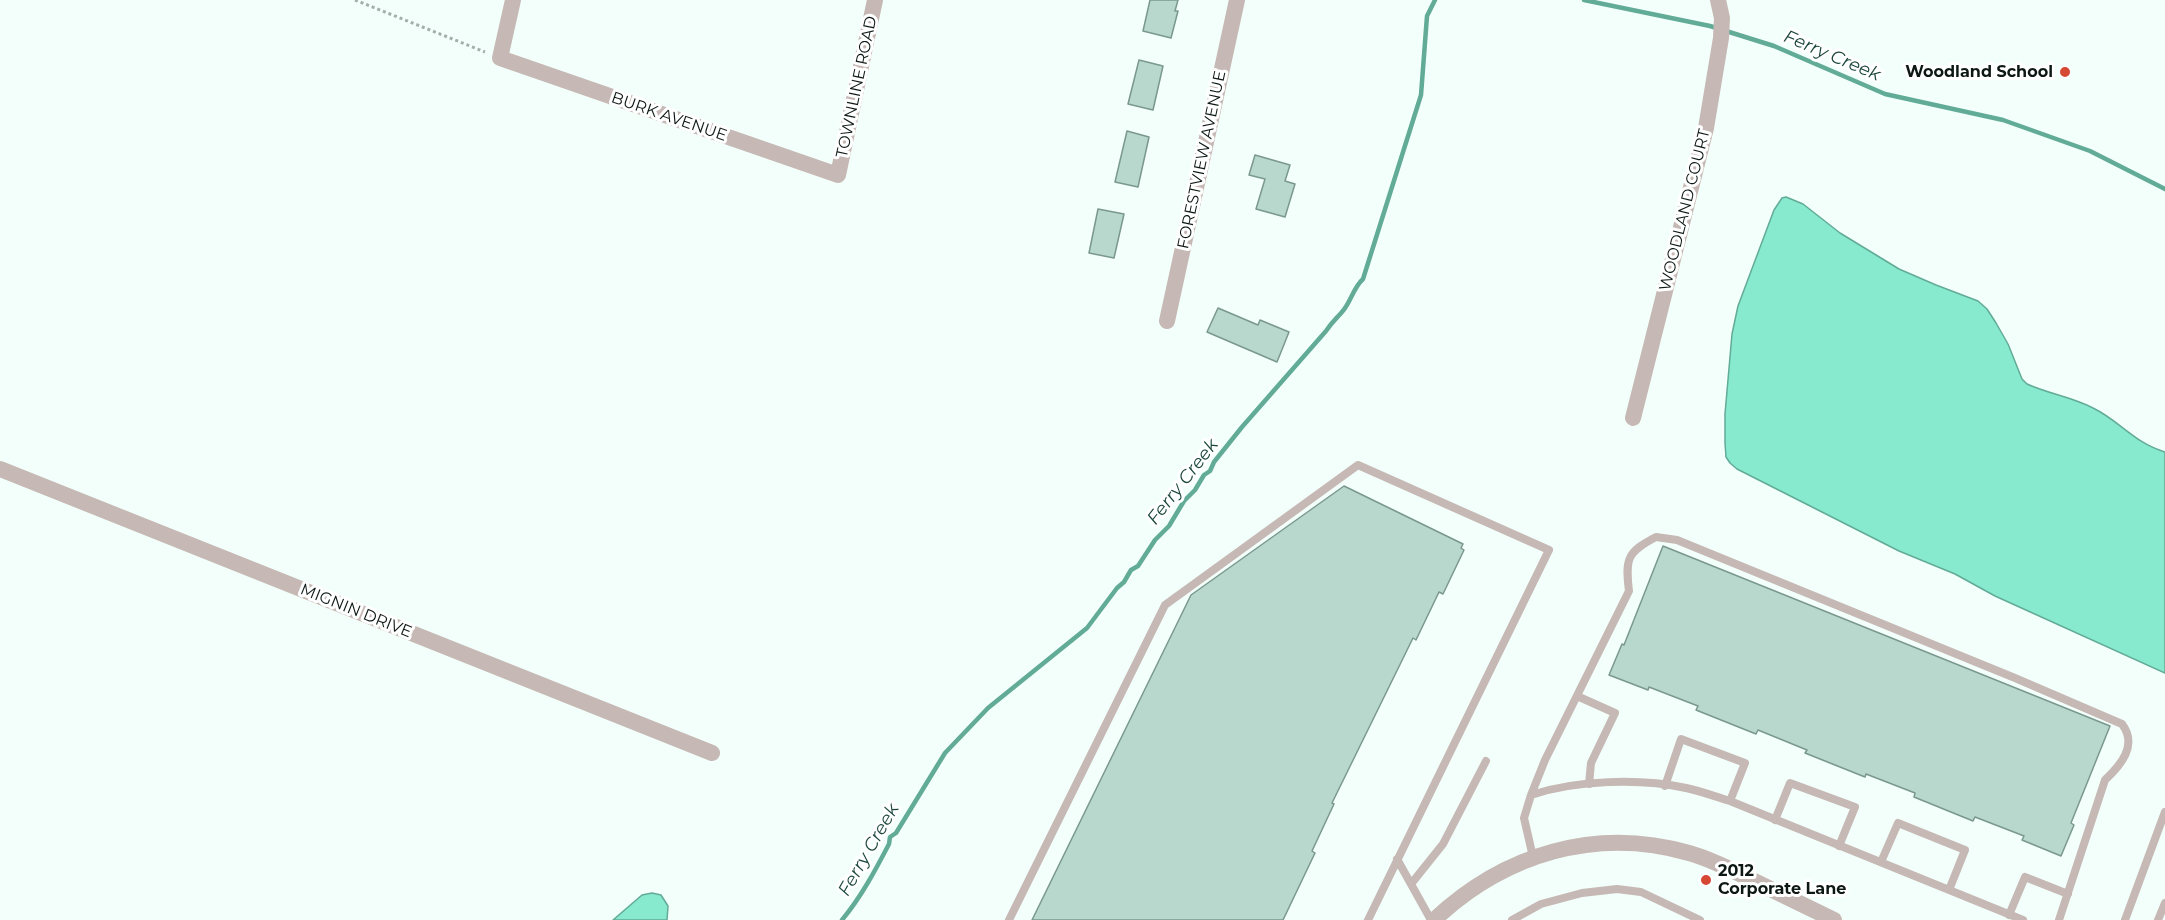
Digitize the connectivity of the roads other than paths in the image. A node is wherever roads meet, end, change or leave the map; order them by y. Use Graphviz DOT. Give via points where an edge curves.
graph roads {
  1 [pos="513,0"];
  2 [pos="875,0"];
  3 [pos="1237,0"];
  4 [pos="1718,0"];
  5 [pos="838,175"];
  6 [pos="1167,321"];
  7 [pos="1633,418"];
  8 [pos="0,469"];
  9 [pos="1577,696"];
  10 [pos="712,753"];
  11 [pos="1486,761"];
  12 [pos="1589,784"];
  13 [pos="1665,786"];
  14 [pos="1532,795"];
  15 [pos="1731,801"];
  16 [pos="2165,812"];
  17 [pos="1775,820"];
  18 [pos="1839,846"];
  19 [pos="1533,857"];
  20 [pos="1397,859"];
  21 [pos="1881,862"];
  22 [pos="1411,884"];
  23 [pos="1949,890"];
  24 [pos="2068,894"];
  25 [pos="2165,903"];
  26 [pos="2009,915"];
  27 [pos="1009,920"];
  28 [pos="1368,920"];
  29 [pos="1432,920"];
  30 [pos="1512,920"];
  31 [pos="1700,920"];
  32 [pos="1834,920"];
  33 [pos="2023,920"];
  34 [pos="2060,920"];
  35 [pos="2125,920"];
  36 [pos="2158,920"];
  1 -- 5 [label="street, BURK AVENUE" via="500,58"];
  2 -- 5 [label="street, TOWNLINE ROAD"];
  3 -- 6 [label="street, FORESTVIEW AVENUE"];
  4 -- 7 [label="street, WOODLAND COURT" via="1721,38 1706,128"];
  8 -- 10 [label="street, MIGNIN DRIVE"];
  9 -- 12 [label="lane" via="1615,714 1591,763"];
  9 -- 14 [label="lane"];
  9 -- 24 [label="lane" via="1629,591 1628,560 1634,550 1656,537 1677,540 2122,724 2129,748 2105,780"];
  11 -- 22 [label="lane" via="1443,844"];
  12 -- 13 [label="lane" via="1620,781"];
  12 -- 14 [label="lane" via="1555,787"];
  13 -- 15 [label="lane"];
  13 -- 15 [label="lane" via="1681,739 1745,763"];
  14 -- 19 [label="lane" via="1524,818"];
  15 -- 17 [label="lane"];
  16 -- 35 [label="lane"];
  17 -- 18 [label="lane"];
  17 -- 18 [label="lane" via="1790,783 1855,807"];
  18 -- 21 [label="lane"];
  19 -- 29 [label="street" via="1474,886"];
  19 -- 32 [label="street" via="1602,843 1671,848 1722,865"];
  20 -- 22 [label="lane"];
  20 -- 27 [label="lane" via="1549,550 1358,465 1165,605"];
  20 -- 28 [label="lane"];
  21 -- 23 [label="lane"];
  21 -- 23 [label="lane" via="1898,823 1965,850"];
  22 -- 29 [label="lane"];
  23 -- 26 [label="lane"];
  24 -- 26 [label="lane" via="2025,877"];
  24 -- 34 [label="lane"];
  25 -- 36 [label="lane"];
  26 -- 33 [label="lane"];
  30 -- 31 [label="lane" via="1541,904 1582,893 1617,890 1641,892"];
}
